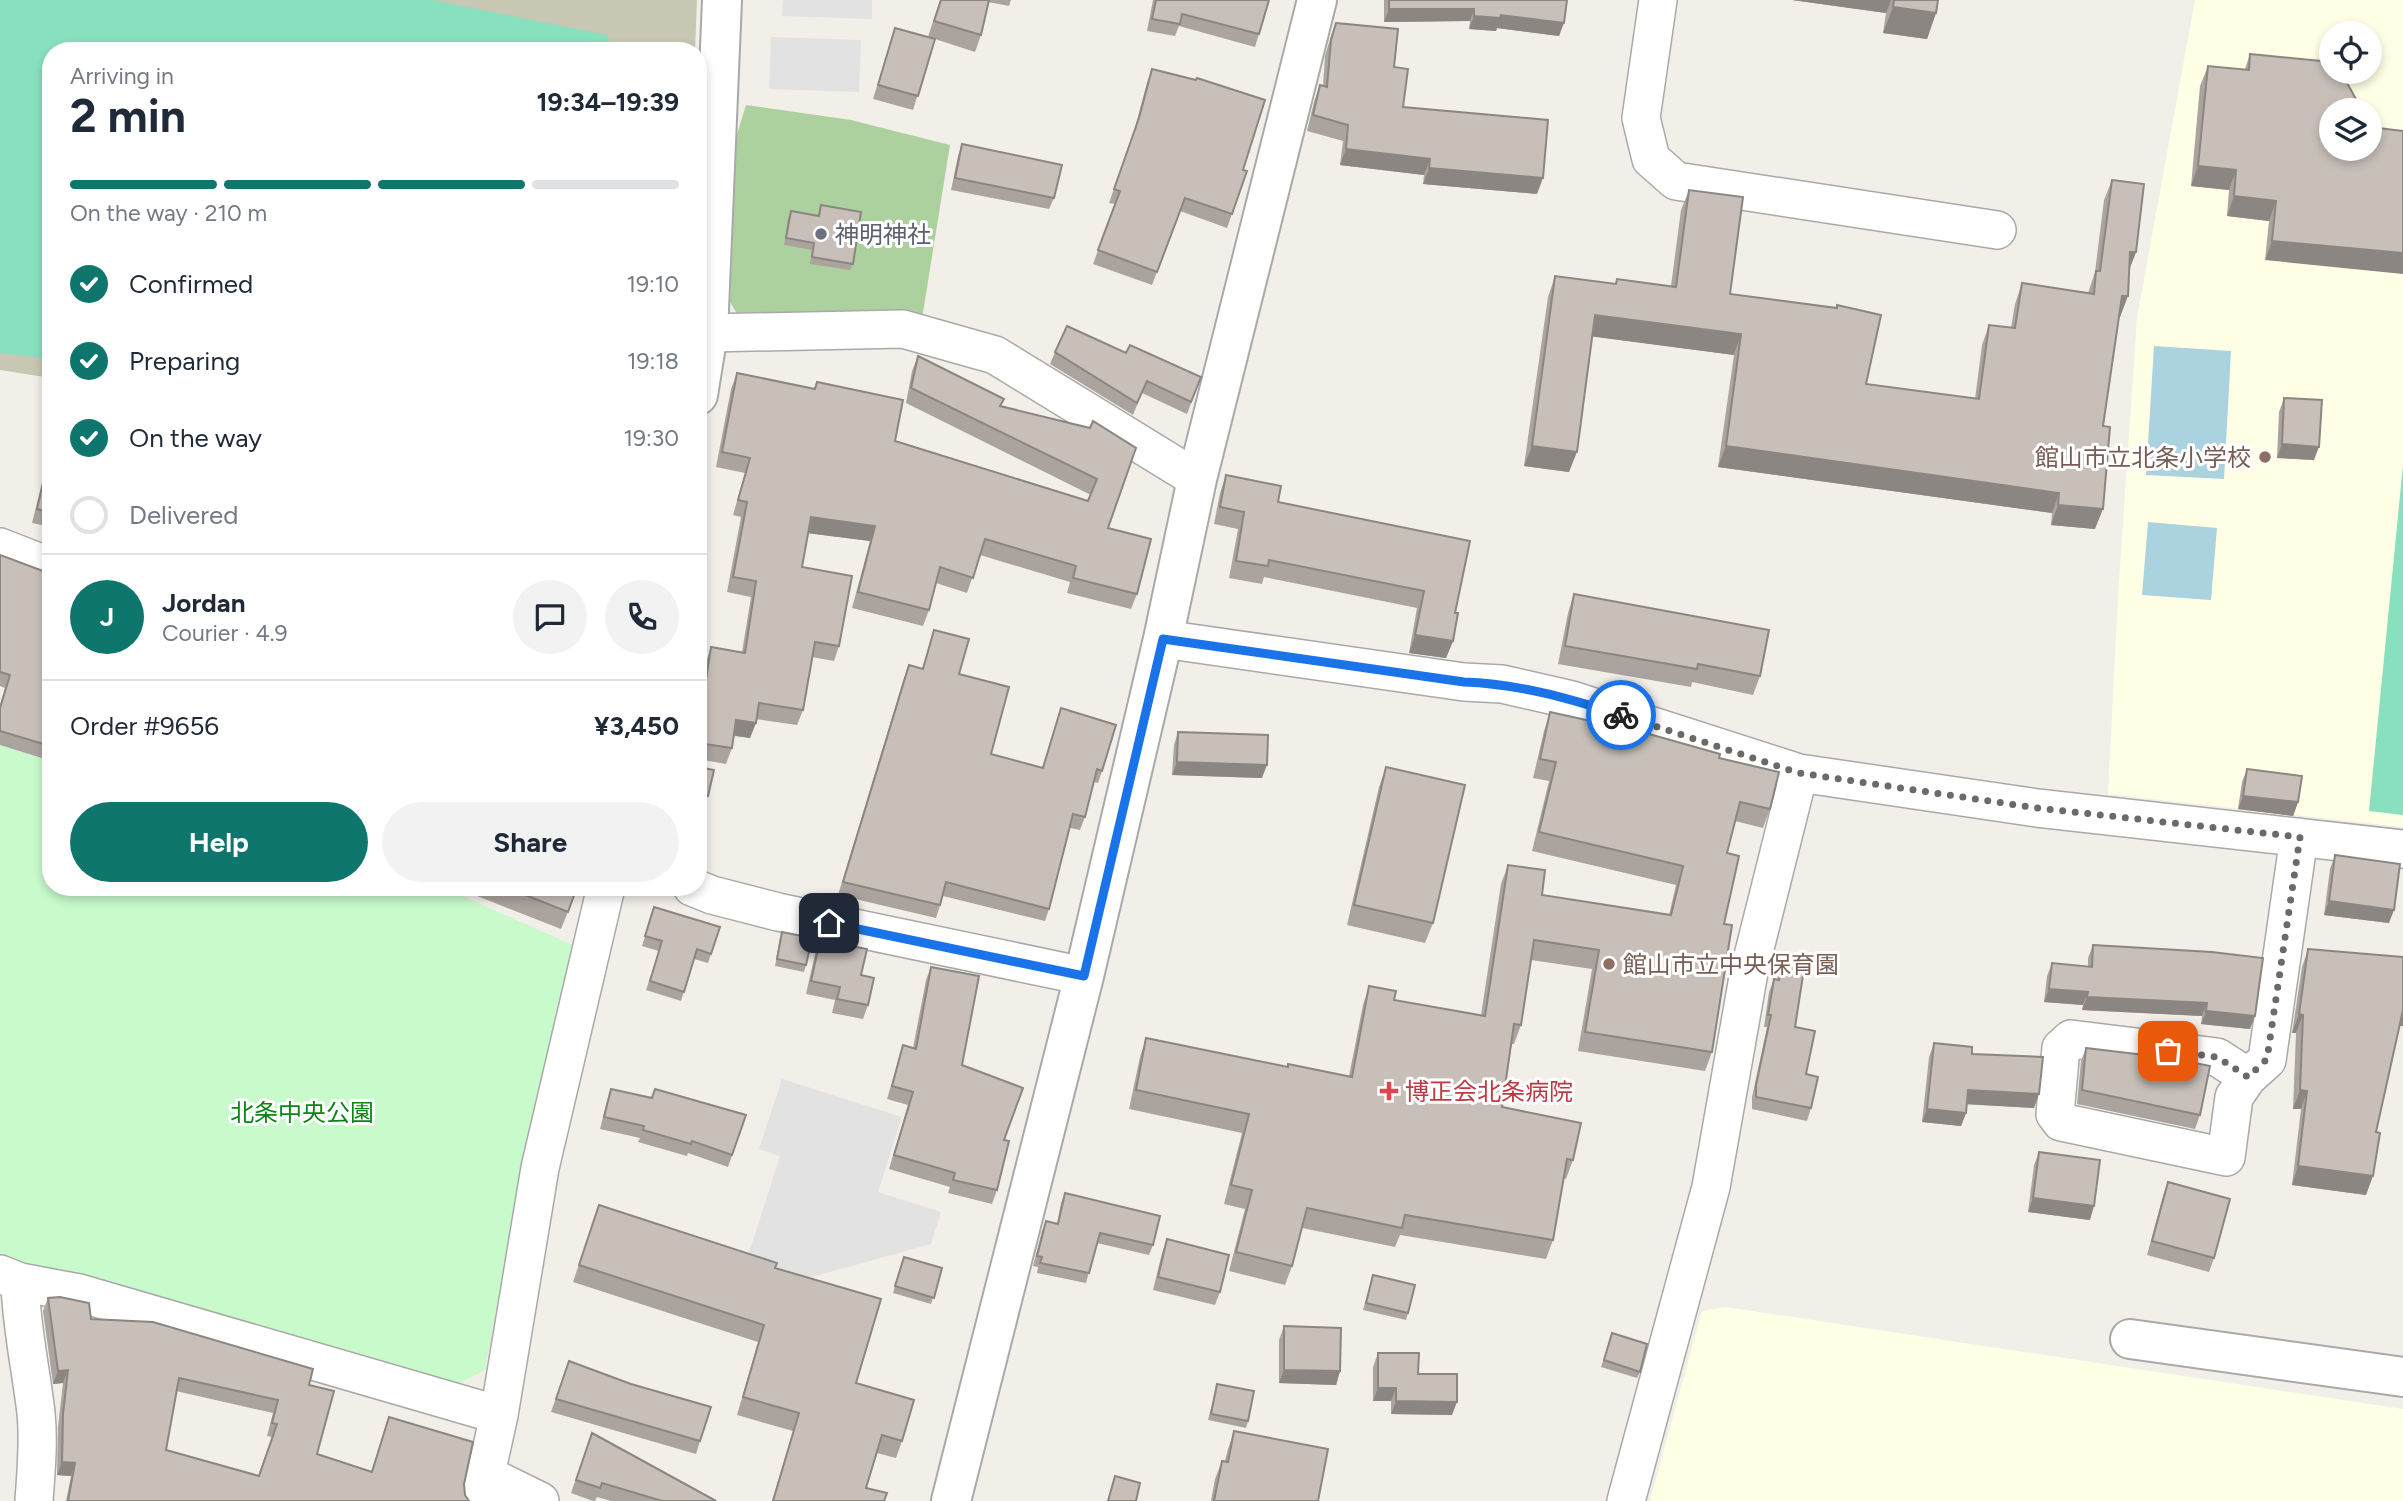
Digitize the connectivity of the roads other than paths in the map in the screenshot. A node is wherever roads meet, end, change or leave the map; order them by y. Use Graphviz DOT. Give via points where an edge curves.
graph roads {
  1 [pos="722,0"];
  2 [pos="1317,0"];
  3 [pos="1658,0"];
  4 [pos="1997,230"];
  5 [pos="708,333"];
  6 [pos="707,339"];
  7 [pos="1197,479"];
  8 [pos="0,547"];
  9 [pos="42,563"];
  10 [pos="1163,639"];
  11 [pos="1799,773"];
  12 [pos="2300,837"];
  13 [pos="2403,849"];
  14 [pos="707,893"];
  15 [pos="604,896"];
  16 [pos="1084,976"];
  17 [pos="2248,1077"];
  18 [pos="10,1278"];
  19 [pos="2130,1339"];
  20 [pos="2403,1377"];
  21 [pos="499,1415"];
  22 [pos="484,1488"];
  23 [pos="34,1501"];
  24 [pos="540,1501"];
  25 [pos="951,1501"];
  26 [pos="1626,1501"];
  1 -- 5 [label="street"];
  2 -- 7 [label="street"];
  3 -- 4 [label="street" via="1641,118 1651,159 1676,181"];
  5 -- 6 [label="street"];
  5 -- 7 [label="street" via="903,329 995,355"];
  7 -- 10 [label="street"];
  8 -- 9 [label="street"];
  10 -- 11 [label="street" via="1502,684 1572,700"];
  10 -- 16 [label="street"];
  11 -- 12 [label="street" via="2037,808"];
  11 -- 26 [label="street" via="1749,972 1711,1187"];
  12 -- 13 [label="street"];
  12 -- 17 [label="street" via="2267,1059"];
  14 -- 16 [label="street"];
  15 -- 21 [label="street" via="540,1168"];
  16 -- 25 [label="street"];
  17 -- 17 [label="street" via="2234,1097 2226,1157 2061,1122 2055,1114 2061,1048 2071,1039 2217,1057"];
  18 -- 21 [label="street" via="79,1293"];
  18 -- 23 [label="street" via="21,1308 36,1415"];
  19 -- 20 [label="street"];
  21 -- 22 [label="street"];
  22 -- 24 [label="street"];
}
